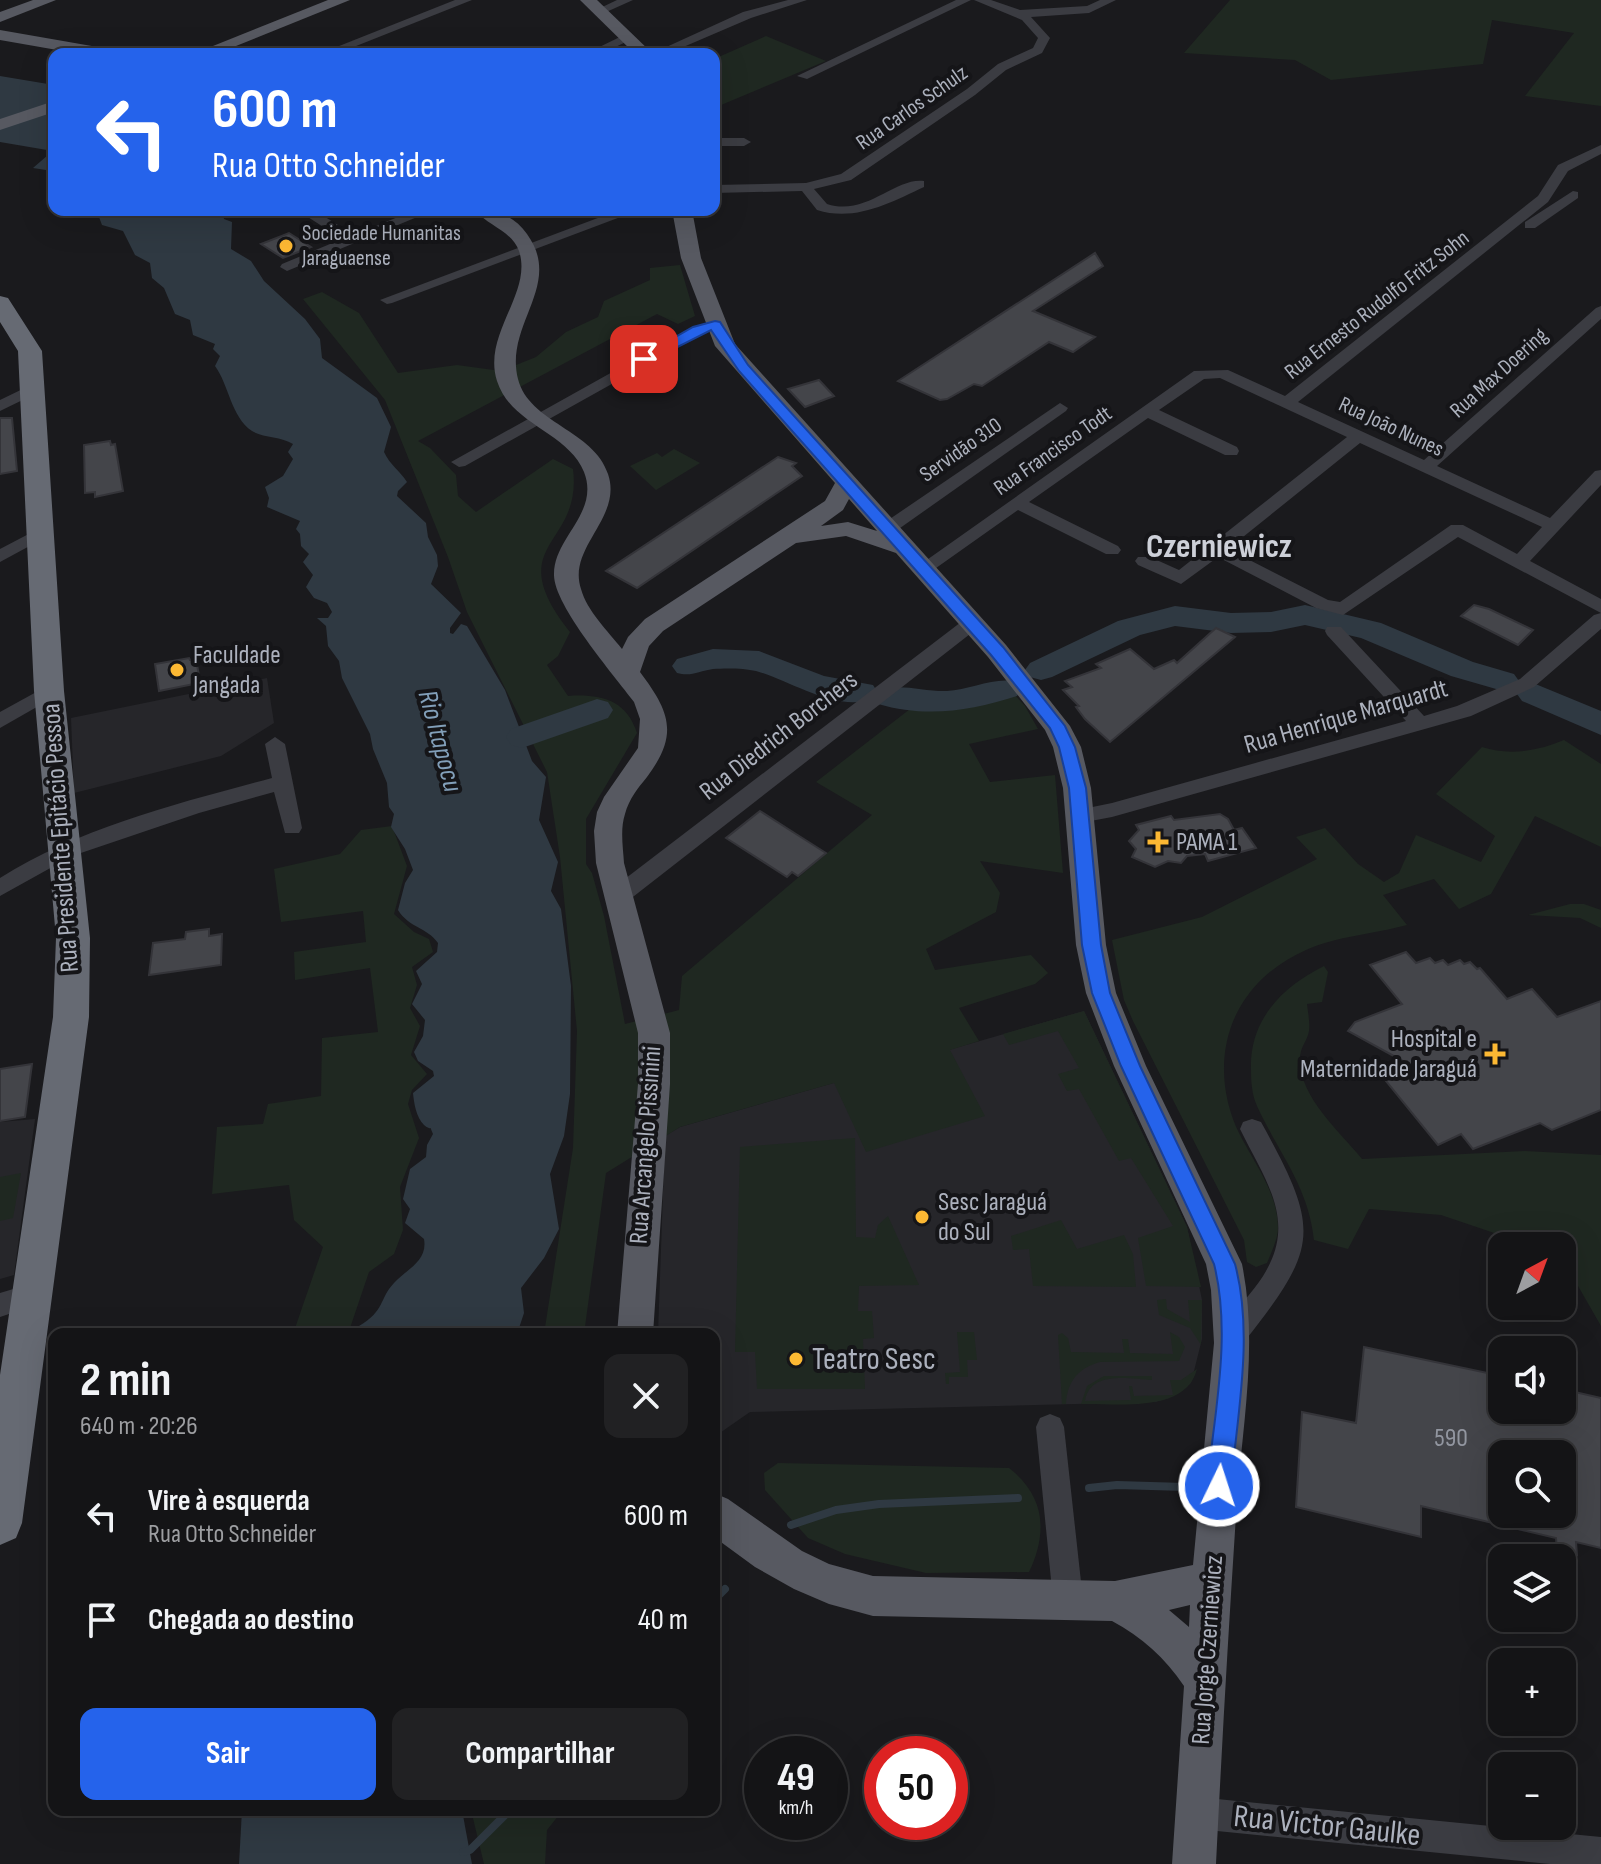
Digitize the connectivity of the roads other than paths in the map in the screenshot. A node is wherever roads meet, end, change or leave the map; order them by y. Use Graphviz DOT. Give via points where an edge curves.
graph roads {
  1 [pos="48,0"];
  2 [pos="342,0"];
  3 [pos="466,0"];
  4 [pos="627,0"];
  5 [pos="801,0"];
  6 [pos="965,0"];
  7 [pos="980,0"];
  8 [pos="1110,0"];
  9 [pos="594,6"];
  10 [pos="1017,14"];
  11 [pos="0,17"];
  12 [pos="0,35"];
  13 [pos="628,38"];
  14 [pos="75,48"];
  15 [pos="217,48"];
  16 [pos="341,48"];
  17 [pos="605,48"];
  18 [pos="639,48"];
  19 [pos="671,48"];
  20 [pos="803,76"];
  21 [pos="48,108"];
  22 [pos="0,125"];
  23 [pos="720,142"];
  24 [pos="744,142"];
  25 [pos="1601,149"];
  26 [pos="919,184"];
  27 [pos="806,187"];
  28 [pos="720,189"];
  29 [pos="1573,195"];
  30 [pos="314,216"];
  31 [pos="412,216"];
  32 [pos="494,216"];
  33 [pos="615,216"];
  34 [pos="682,216"];
  35 [pos="353,240"];
  36 [pos="1493,240"];
  37 [pos="527,247"];
  38 [pos="287,267"];
  39 [pos="387,300"];
  40 [pos="0,303"];
  41 [pos="1601,311"];
  42 [pos="715,325"];
  43 [pos="1210,372"];
  44 [pos="33,389"];
  45 [pos="1287,403"];
  46 [pos="0,406"];
  47 [pos="1060,408"];
  48 [pos="1147,411"];
  49 [pos="537,417"];
  50 [pos="1358,436"];
  51 [pos="1231,451"];
  52 [pos="459,462"];
  53 [pos="1426,467"];
  54 [pos="1601,475"];
  55 [pos="846,483"];
  56 [pos="1017,503"];
  57 [pos="1553,526"];
  58 [pos="887,529"];
  59 [pos="42,532"];
  60 [pos="789,538"];
  61 [pos="1112,550"];
  62 [pos="1217,550"];
  63 [pos="0,557"];
  64 [pos="914,559"];
  65 [pos="1144,561"];
  66 [pos="1519,562"];
  67 [pos="1601,607"];
  68 [pos="585,617"];
  69 [pos="1601,619"];
  70 [pos="972,623"];
  71 [pos="654,625"];
  72 [pos="1334,631"];
  73 [pos="627,672"];
  74 [pos="49,691"];
  75 [pos="0,721"];
  76 [pos="1420,724"];
  77 [pos="275,744"];
  78 [pos="283,782"];
  79 [pos="1080,816"];
  80 [pos="292,828"];
  81 [pos="65,851"];
  82 [pos="0,888"];
  83 [pos="621,894"];
  84 [pos="1252,1129"];
  85 [pos="1229,1282"];
  86 [pos="1270,1290"];
  87 [pos="15,1301"];
  88 [pos="635,1328"];
  89 [pos="1232,1337"];
  90 [pos="1050,1427"];
  91 [pos="720,1517"];
  92 [pos="0,1523"];
  93 [pos="1212,1581"];
  94 [pos="1068,1600"];
  95 [pos="1115,1601"];
  96 [pos="1207,1685"];
  97 [pos="1197,1813"];
  98 [pos="1601,1853"];
  99 [pos="1194,1864"];
  1 -- 11 [label="main road"];
  2 -- 15 [label="main road"];
  3 -- 16 [label="street"];
  4 -- 9 [label="street"];
  5 -- 19 [label="street" via="747,15"];
  6 -- 20 [label="street"];
  7 -- 10 [label="street, Rua Carlos Schulz"];
  8 -- 10 [label="street" via="1089,9"];
  9 -- 13 [label="main road"];
  10 -- 27 [label="street, Rua Carlos Schulz" via="1043,32 1038,50 1002,67 856,171"];
  12 -- 14 [label="main road"];
  13 -- 17 [label="street"];
  13 -- 18 [label="main road"];
  21 -- 22 [label="main road"];
  23 -- 24 [label="street"];
  25 -- 36 [label="street, Rua Ernesto Rudolfo Fritz Sohn" via="1563,168 1543,199"];
  26 -- 27 [label="street" via="877,204 832,210 818,205"];
  27 -- 28 [label="street, Rua Carlos Schulz"];
  29 -- 36 [label="street, Rua Ernesto Rudolfo Fritz Sohn" via="1513,237"];
  30 -- 35 [label="street"];
  31 -- 35 [label="street"];
  32 -- 37 [label="main road" via="514,229"];
  33 -- 37 [label="street"];
  34 -- 42 [label="main road, Rua Jorge Czerniewicz"];
  35 -- 38 [label="street"];
  36 -- 45 [label="street, Rua Ernesto Rudolfo Fritz Sohn"];
  37 -- 39 [label="street"];
  37 -- 49 [label="main road, Rua Arcangelo Pissinini" via="531,277 504,360 510,388"];
  40 -- 44 [label="highway, Rua Presidente Epitácio Pessoa" via="30,351"];
  41 -- 53 [label="street, Rua Max Doering"];
  42 -- 49 [label="street"];
  42 -- 55 [label="main road, Rua Jorge Czerniewicz" via="744,368"];
  43 -- 45 [label="street, Rua João Nunes"];
  43 -- 48 [label="street, Rua Francisco Todt"];
  44 -- 46 [label="street"];
  44 -- 59 [label="highway, Rua Presidente Epitácio Pessoa"];
  45 -- 50 [label="street, Rua João Nunes"];
  47 -- 58 [label="street, Servidão 310"];
  48 -- 51 [label="street"];
  48 -- 56 [label="street, Rua Francisco Todt"];
  49 -- 52 [label="street"];
  49 -- 68 [label="main road, Rua Arcangelo Pissinini" via="583,453 597,479 596,508 564,574"];
  50 -- 53 [label="street, Rua João Nunes"];
  50 -- 62 [label="street"];
  53 -- 57 [label="street, Rua João Nunes"];
  54 -- 57 [label="street"];
  55 -- 58 [label="main road, Rua Jorge Czerniewicz"];
  55 -- 60 [label="main road" via="835,505"];
  56 -- 61 [label="street"];
  56 -- 64 [label="street, Rua Francisco Todt"];
  57 -- 66 [label="street"];
  58 -- 64 [label="main road, Rua Jorge Czerniewicz"];
  59 -- 63 [label="street"];
  59 -- 74 [label="highway, Rua Presidente Epitácio Pessoa"];
  60 -- 64 [label="main road" via="848,529 877,536"];
  60 -- 71 [label="main road"];
  62 -- 65 [label="street" via="1181,578"];
  62 -- 66 [label="street" via="1334,608 1349,607 1457,529"];
  64 -- 70 [label="main road, Rua Jorge Czerniewicz"];
  66 -- 67 [label="street"];
  68 -- 71 [label="main road" via="623,631"];
  68 -- 73 [label="main road, Rua Arcangelo Pissinini"];
  69 -- 76 [label="street, Rua Henrique Marquardt" via="1527,683"];
  70 -- 79 [label="main road, Rua Jorge Czerniewicz" via="1057,726 1074,772"];
  70 -- 83 [label="street, Rua Diedrich Borchers"];
  71 -- 73 [label="main road" via="637,643"];
  72 -- 76 [label="street"];
  73 -- 83 [label="main road, Rua Arcangelo Pissinini" via="651,707 656,732 647,758 612,811 608,847"];
  74 -- 75 [label="street"];
  74 -- 81 [label="highway, Rua Presidente Epitácio Pessoa"];
  76 -- 79 [label="street, Rua Henrique Marquardt"];
  77 -- 78 [label="street"];
  78 -- 80 [label="street"];
  78 -- 81 [label="street"];
  79 -- 85 [label="main road, Rua Jorge Czerniewicz" via="1091,945 1101,993"];
  81 -- 82 [label="street"];
  81 -- 87 [label="highway, Rua Presidente Epitácio Pessoa" via="73,938 71,1017"];
  83 -- 88 [label="main road, Rua Arcangelo Pissinini" via="650,1010 655,1057"];
  84 -- 86 [label="street" via="1279,1175 1293,1214 1294,1236 1286,1264"];
  85 -- 86 [label="street" via="1248,1290"];
  85 -- 89 [label="main road, Rua Jorge Czerniewicz"];
  86 -- 89 [label="street"];
  87 -- 92 [label="highway, Rua Presidente Epitácio Pessoa"];
  89 -- 93 [label="main road, Rua Jorge Czerniewicz"];
  90 -- 94 [label="street"];
  91 -- 94 [label="main road" via="780,1562 851,1592 890,1598"];
  93 -- 95 [label="main road"];
  93 -- 96 [label="main road, Rua Jorge Czerniewicz"];
  94 -- 95 [label="main road"];
  95 -- 96 [label="main road" via="1171,1636"];
  96 -- 97 [label="main road, Rua Jorge Czerniewicz"];
  97 -- 98 [label="street, Rua Victor Gaulke"];
  97 -- 99 [label="main road, Rua Jorge Czerniewicz"];
}
